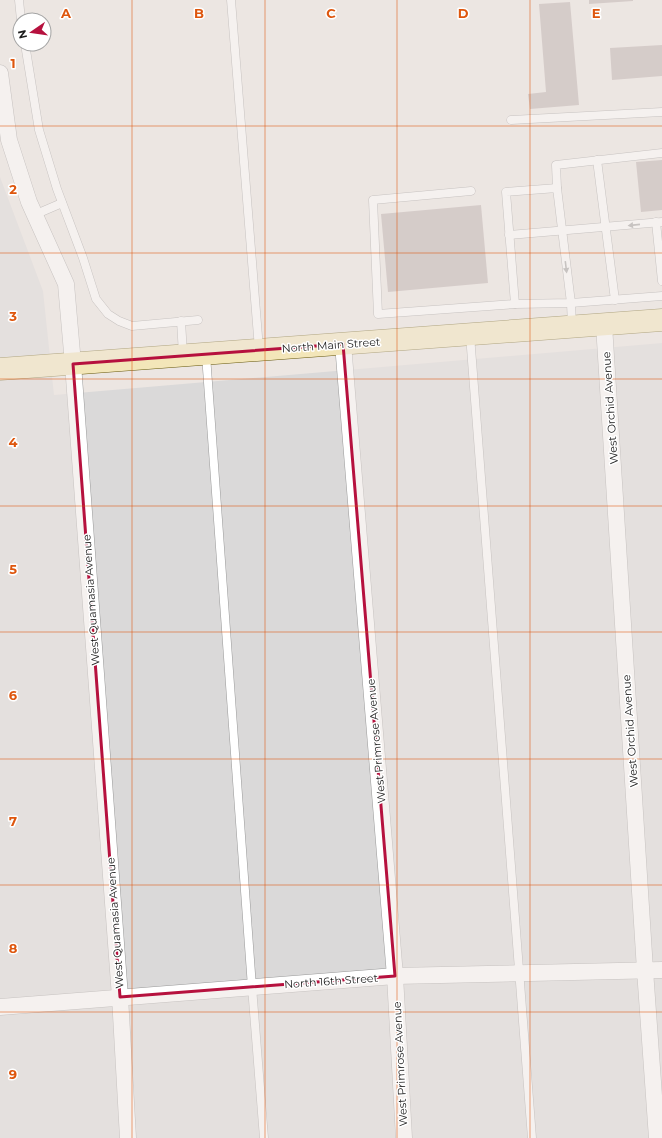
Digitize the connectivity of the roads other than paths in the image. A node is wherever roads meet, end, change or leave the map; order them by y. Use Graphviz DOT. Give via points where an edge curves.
graph roads {
  1 [pos="19,0"];
  2 [pos="231,0"];
  3 [pos="21,12"];
  4 [pos="26,52"];
  5 [pos="0,73"];
  6 [pos="662,112"];
  7 [pos="511,120"];
  8 [pos="662,153"];
  9 [pos="597,160"];
  10 [pos="558,188"];
  11 [pos="471,190"];
  12 [pos="62,203"];
  13 [pos="34,215"];
  14 [pos="659,222"];
  15 [pos="606,227"];
  16 [pos="562,230"];
  17 [pos="509,236"];
  18 [pos="662,281"];
  19 [pos="662,296"];
  20 [pos="615,300"];
  21 [pos="571,303"];
  22 [pos="515,304"];
  23 [pos="198,320"];
  24 [pos="662,320"];
  25 [pos="181,321"];
  26 [pos="604,324"];
  27 [pos="572,327"];
  28 [pos="470,335"];
  29 [pos="343,344"];
  30 [pos="259,350"];
  31 [pos="206,354"];
  32 [pos="184,356"];
  33 [pos="73,364"];
  34 [pos="0,369"];
  35 [pos="646,970"];
  36 [pos="662,970"];
  37 [pos="520,973"];
  38 [pos="395,976"];
  39 [pos="252,987"];
  40 [pos="120,997"];
  41 [pos="0,1007"];
  42 [pos="128,1138"];
  43 [pos="264,1138"];
  44 [pos="404,1138"];
  45 [pos="532,1138"];
  46 [pos="657,1138"];
  1 -- 3 [label="lane"];
  2 -- 30 [label="lane"];
  4 -- 12 [label="lane" via="39,130"];
  5 -- 13 [label="street, West Quamasia Avenue" via="9,140"];
  6 -- 7 [label="lane"];
  8 -- 9 [label="lane"];
  9 -- 10 [label="lane" via="556,165"];
  9 -- 15 [label="lane"];
  10 -- 16 [label="lane"];
  10 -- 17 [label="lane" via="506,192"];
  11 -- 22 [label="lane" via="373,200 378,314"];
  12 -- 13 [label="lane"];
  12 -- 25 [label="lane" via="96,299 108,314 132,326"];
  13 -- 33 [label="street, West Quamasia Avenue" via="66,284"];
  14 -- 15 [label="lane, one-way"];
  14 -- 18 [label="lane"];
  15 -- 16 [label="lane"];
  15 -- 20 [label="lane"];
  16 -- 17 [label="lane"];
  16 -- 21 [label="lane, one-way"];
  17 -- 22 [label="lane"];
  19 -- 20 [label="lane"];
  20 -- 21 [label="lane"];
  21 -- 22 [label="lane"];
  21 -- 27 [label="lane"];
  23 -- 25 [label="lane"];
  24 -- 26 [label="street, North Main Street"];
  25 -- 32 [label="lane"];
  26 -- 27 [label="street, North Main Street"];
  26 -- 35 [label="street, West Orchid Avenue"];
  27 -- 28 [label="street, North Main Street"];
  28 -- 29 [label="street, North Main Street"];
  28 -- 37 [label="lane"];
  29 -- 30 [label="street, North Main Street"];
  29 -- 38 [label="street, West Primrose Avenue"];
  30 -- 31 [label="street, North Main Street"];
  31 -- 32 [label="street, North Main Street"];
  31 -- 39 [label="lane"];
  32 -- 33 [label="street, North Main Street"];
  33 -- 34 [label="street, North Main Street"];
  33 -- 40 [label="street, West Quamasia Avenue"];
  35 -- 36 [label="street, North 16th Street"];
  35 -- 37 [label="street, North 16th Street"];
  35 -- 46 [label="street, West Orchid Avenue"];
  37 -- 38 [label="street, North 16th Street"];
  37 -- 45 [label="lane"];
  38 -- 39 [label="street, North 16th Street"];
  38 -- 44 [label="street, West Primrose Avenue"];
  39 -- 40 [label="street, North 16th Street"];
  39 -- 43 [label="lane"];
  40 -- 41 [label="street, North 16th Street"];
  40 -- 42 [label="street, West Quamasia Avenue"];
}
